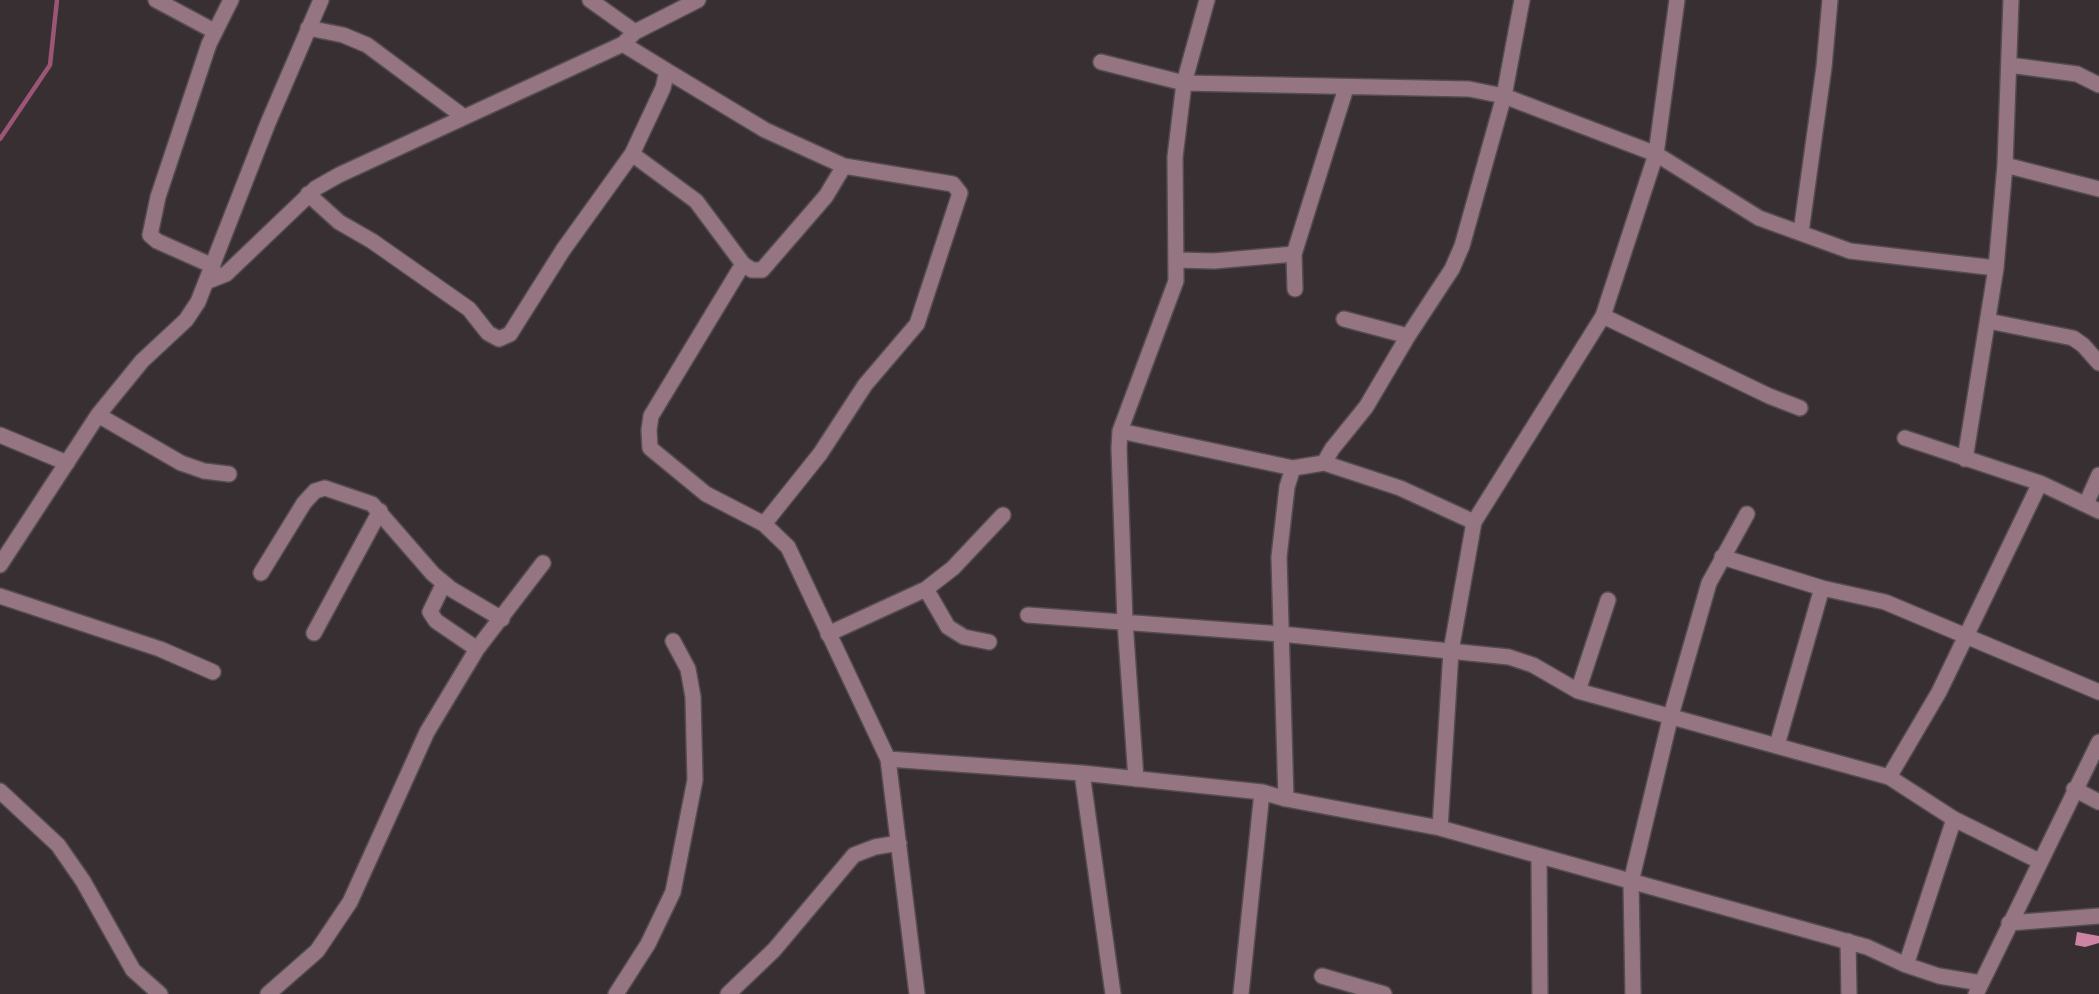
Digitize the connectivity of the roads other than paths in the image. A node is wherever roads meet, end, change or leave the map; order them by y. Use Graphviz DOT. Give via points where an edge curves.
graph roads {
  1 [pos="156,0"];
  2 [pos="231,0"];
  3 [pos="321,0"];
  4 [pos="590,0"];
  5 [pos="698,0"];
  6 [pos="1207,0"];
  7 [pos="1522,0"];
  8 [pos="1677,0"];
  9 [pos="1830,0"];
  10 [pos="2011,0"];
  11 [pos="308,28"];
  12 [pos="214,31"];
  13 [pos="635,32"];
  14 [pos="623,44"];
  15 [pos="1101,63"];
  16 [pos="2009,65"];
  17 [pos="667,71"];
  18 [pos="1184,83"];
  19 [pos="2099,85"];
  20 [pos="1346,88"];
  21 [pos="1504,96"];
  22 [pos="464,117"];
  23 [pos="632,154"];
  24 [pos="1656,154"];
  25 [pos="2005,165"];
  26 [pos="844,166"];
  27 [pos="2099,189"];
  28 [pos="308,194"];
  29 [pos="1801,232"];
  30 [pos="1294,254"];
  31 [pos="1177,260"];
  32 [pos="743,264"];
  33 [pos="213,267"];
  34 [pos="1996,268"];
  35 [pos="206,282"];
  36 [pos="1295,289"];
  37 [pos="1603,316"];
  38 [pos="1344,319"];
  39 [pos="1988,321"];
  40 [pos="1408,336"];
  41 [pos="2099,363"];
  42 [pos="1800,408"];
  43 [pos="98,415"];
  44 [pos="1120,431"];
  45 [pos="0,435"];
  46 [pos="1905,438"];
  47 [pos="1965,459"];
  48 [pos="67,463"];
  49 [pos="1324,463"];
  50 [pos="1293,468"];
  51 [pos="229,474"];
  52 [pos="2099,475"];
  53 [pos="2040,483"];
  54 [pos="2092,507"];
  55 [pos="380,511"];
  56 [pos="1747,514"];
  57 [pos="1003,515"];
  58 [pos="1474,522"];
  59 [pos="764,524"];
  60 [pos="1722,557"];
  61 [pos="543,563"];
  62 [pos="0,565"];
  63 [pos="261,573"];
  64 [pos="444,583"];
  65 [pos="1822,588"];
  66 [pos="926,589"];
  67 [pos="0,596"];
  68 [pos="1608,600"];
  69 [pos="1028,615"];
  70 [pos="502,619"];
  71 [pos="1125,621"];
  72 [pos="314,633"];
  73 [pos="828,634"];
  74 [pos="1281,634"];
  75 [pos="1965,637"];
  76 [pos="673,641"];
  77 [pos="989,642"];
  78 [pos="477,649"];
  79 [pos="1451,651"];
  80 [pos="213,672"];
  81 [pos="1578,691"];
  82 [pos="2099,692"];
  83 [pos="1670,719"];
  84 [pos="2099,742"];
  85 [pos="1777,746"];
  86 [pos="888,759"];
  87 [pos="1082,773"];
  88 [pos="1889,777"];
  89 [pos="1136,779"];
  90 [pos="2074,789"];
  91 [pos="0,791"];
  92 [pos="1262,792"];
  93 [pos="1286,799"];
  94 [pos="2099,802"];
  95 [pos="1954,819"];
  96 [pos="1440,828"];
  97 [pos="899,843"];
  98 [pos="1539,857"];
  99 [pos="2039,861"];
  100 [pos="1631,882"];
  101 [pos="2099,916"];
  102 [pos="2009,923"];
  103 [pos="1848,941"];
  104 [pos="1906,965"];
  105 [pos="1322,976"];
  106 [pos="1979,989"];
  107 [pos="160,994"];
  108 [pos="268,994"];
  109 [pos="615,994"];
  110 [pos="728,994"];
  111 [pos="917,994"];
  112 [pos="1113,994"];
  113 [pos="1241,994"];
  114 [pos="1384,994"];
  115 [pos="1540,994"];
  116 [pos="1633,994"];
  117 [pos="1849,994"];
  1 -- 12 [label="street"];
  2 -- 12 [label="street"];
  3 -- 11 [label="street"];
  4 -- 13 [label="street"];
  5 -- 13 [label="street"];
  6 -- 18 [label="street"];
  7 -- 21 [label="street"];
  8 -- 24 [label="street"];
  9 -- 29 [label="street"];
  10 -- 16 [label="street"];
  11 -- 22 [label="street" via="344,35 367,45"];
  11 -- 33 [label="street"];
  12 -- 33 [label="street" via="158,197 150,235"];
  13 -- 14 [label="street"];
  14 -- 17 [label="street"];
  14 -- 22 [label="street"];
  15 -- 18 [label="street"];
  16 -- 19 [label="street" via="2077,74"];
  16 -- 25 [label="street"];
  17 -- 23 [label="street"];
  17 -- 26 [label="street" via="765,130"];
  18 -- 20 [label="street"];
  18 -- 31 [label="street" via="1175,157"];
  20 -- 21 [label="street" via="1469,89"];
  20 -- 30 [label="street"];
  21 -- 24 [label="street"];
  21 -- 40 [label="street" via="1462,246 1452,269"];
  22 -- 28 [label="street" via="339,175"];
  23 -- 28 [label="street" via="563,250 510,334 499,339 488,333 469,309 339,222"];
  23 -- 32 [label="street" via="696,201"];
  24 -- 29 [label="street" via="1758,218"];
  24 -- 37 [label="street"];
  25 -- 27 [label="street"];
  25 -- 34 [label="street"];
  26 -- 32 [label="street" via="826,196 762,270 752,270"];
  26 -- 59 [label="street" via="953,184 960,193 959,201 917,324 865,385 820,454"];
  28 -- 35 [label="street" via="226,274"];
  29 -- 34 [label="street" via="1850,251"];
  30 -- 31 [label="street"];
  30 -- 36 [label="street"];
  31 -- 44 [label="street" via="1173,294"];
  32 -- 59 [label="street" via="651,416 650,448 706,494"];
  33 -- 35 [label="street"];
  34 -- 39 [label="street"];
  35 -- 43 [label="street" via="186,320 142,361"];
  37 -- 42 [label="street"];
  37 -- 58 [label="street"];
  38 -- 40 [label="street"];
  39 -- 41 [label="street" via="2073,338"];
  39 -- 47 [label="street"];
  40 -- 49 [label="street" via="1366,407"];
  43 -- 48 [label="street"];
  43 -- 51 [label="street" via="181,463"];
  44 -- 50 [label="street"];
  44 -- 71 [label="street"];
  45 -- 48 [label="street"];
  46 -- 47 [label="street"];
  47 -- 53 [label="street"];
  48 -- 62 [label="street"];
  49 -- 50 [label="street"];
  49 -- 58 [label="street" via="1400,488"];
  50 -- 74 [label="street" via="1279,557"];
  52 -- 54 [label="street"];
  53 -- 54 [label="street"];
  53 -- 75 [label="street"];
  55 -- 63 [label="street" via="372,504 325,488 315,491"];
  55 -- 64 [label="street"];
  55 -- 72 [label="street"];
  56 -- 60 [label="street"];
  57 -- 66 [label="street" via="953,568"];
  58 -- 79 [label="street"];
  59 -- 73 [label="street" via="788,547"];
  60 -- 65 [label="street"];
  60 -- 83 [label="street" via="1709,583"];
  61 -- 70 [label="street"];
  64 -- 70 [label="street"];
  64 -- 78 [label="street" via="430,612 436,621"];
  65 -- 75 [label="street" via="1885,602"];
  65 -- 85 [label="street"];
  66 -- 73 [label="street"];
  66 -- 77 [label="street" via="948,627 964,637"];
  67 -- 80 [label="street" via="160,649"];
  68 -- 81 [label="street"];
  69 -- 71 [label="street"];
  70 -- 78 [label="street"];
  71 -- 74 [label="street"];
  71 -- 89 [label="street"];
  73 -- 86 [label="street"];
  74 -- 79 [label="street"];
  74 -- 93 [label="street"];
  75 -- 82 [label="street"];
  75 -- 88 [label="street"];
  76 -- 109 [label="street" via="688,669 693,697 695,780 673,892 648,944"];
  78 -- 108 [label="street" via="427,732 350,902 318,951"];
  79 -- 81 [label="street" via="1509,657 1533,665"];
  79 -- 96 [label="street"];
  81 -- 83 [label="street"];
  83 -- 85 [label="street"];
  83 -- 100 [label="street"];
  84 -- 90 [label="street"];
  85 -- 88 [label="street"];
  86 -- 87 [label="street"];
  86 -- 97 [label="street"];
  87 -- 89 [label="street"];
  87 -- 112 [label="street"];
  88 -- 95 [label="street"];
  89 -- 92 [label="street"];
  90 -- 94 [label="street"];
  90 -- 99 [label="street"];
  91 -- 107 [label="street" via="58,844 133,970"];
  92 -- 93 [label="street"];
  92 -- 113 [label="street"];
  93 -- 96 [label="street"];
  95 -- 99 [label="street"];
  95 -- 104 [label="street"];
  96 -- 98 [label="street"];
  97 -- 110 [label="street" via="854,855 774,950"];
  97 -- 111 [label="street"];
  98 -- 100 [label="street"];
  98 -- 115 [label="street"];
  99 -- 102 [label="street"];
  100 -- 103 [label="street"];
  100 -- 116 [label="street"];
  101 -- 102 [label="street"];
  102 -- 106 [label="street"];
  103 -- 104 [label="street"];
  103 -- 117 [label="street"];
  104 -- 106 [label="street"];
  105 -- 114 [label="street"];
}
